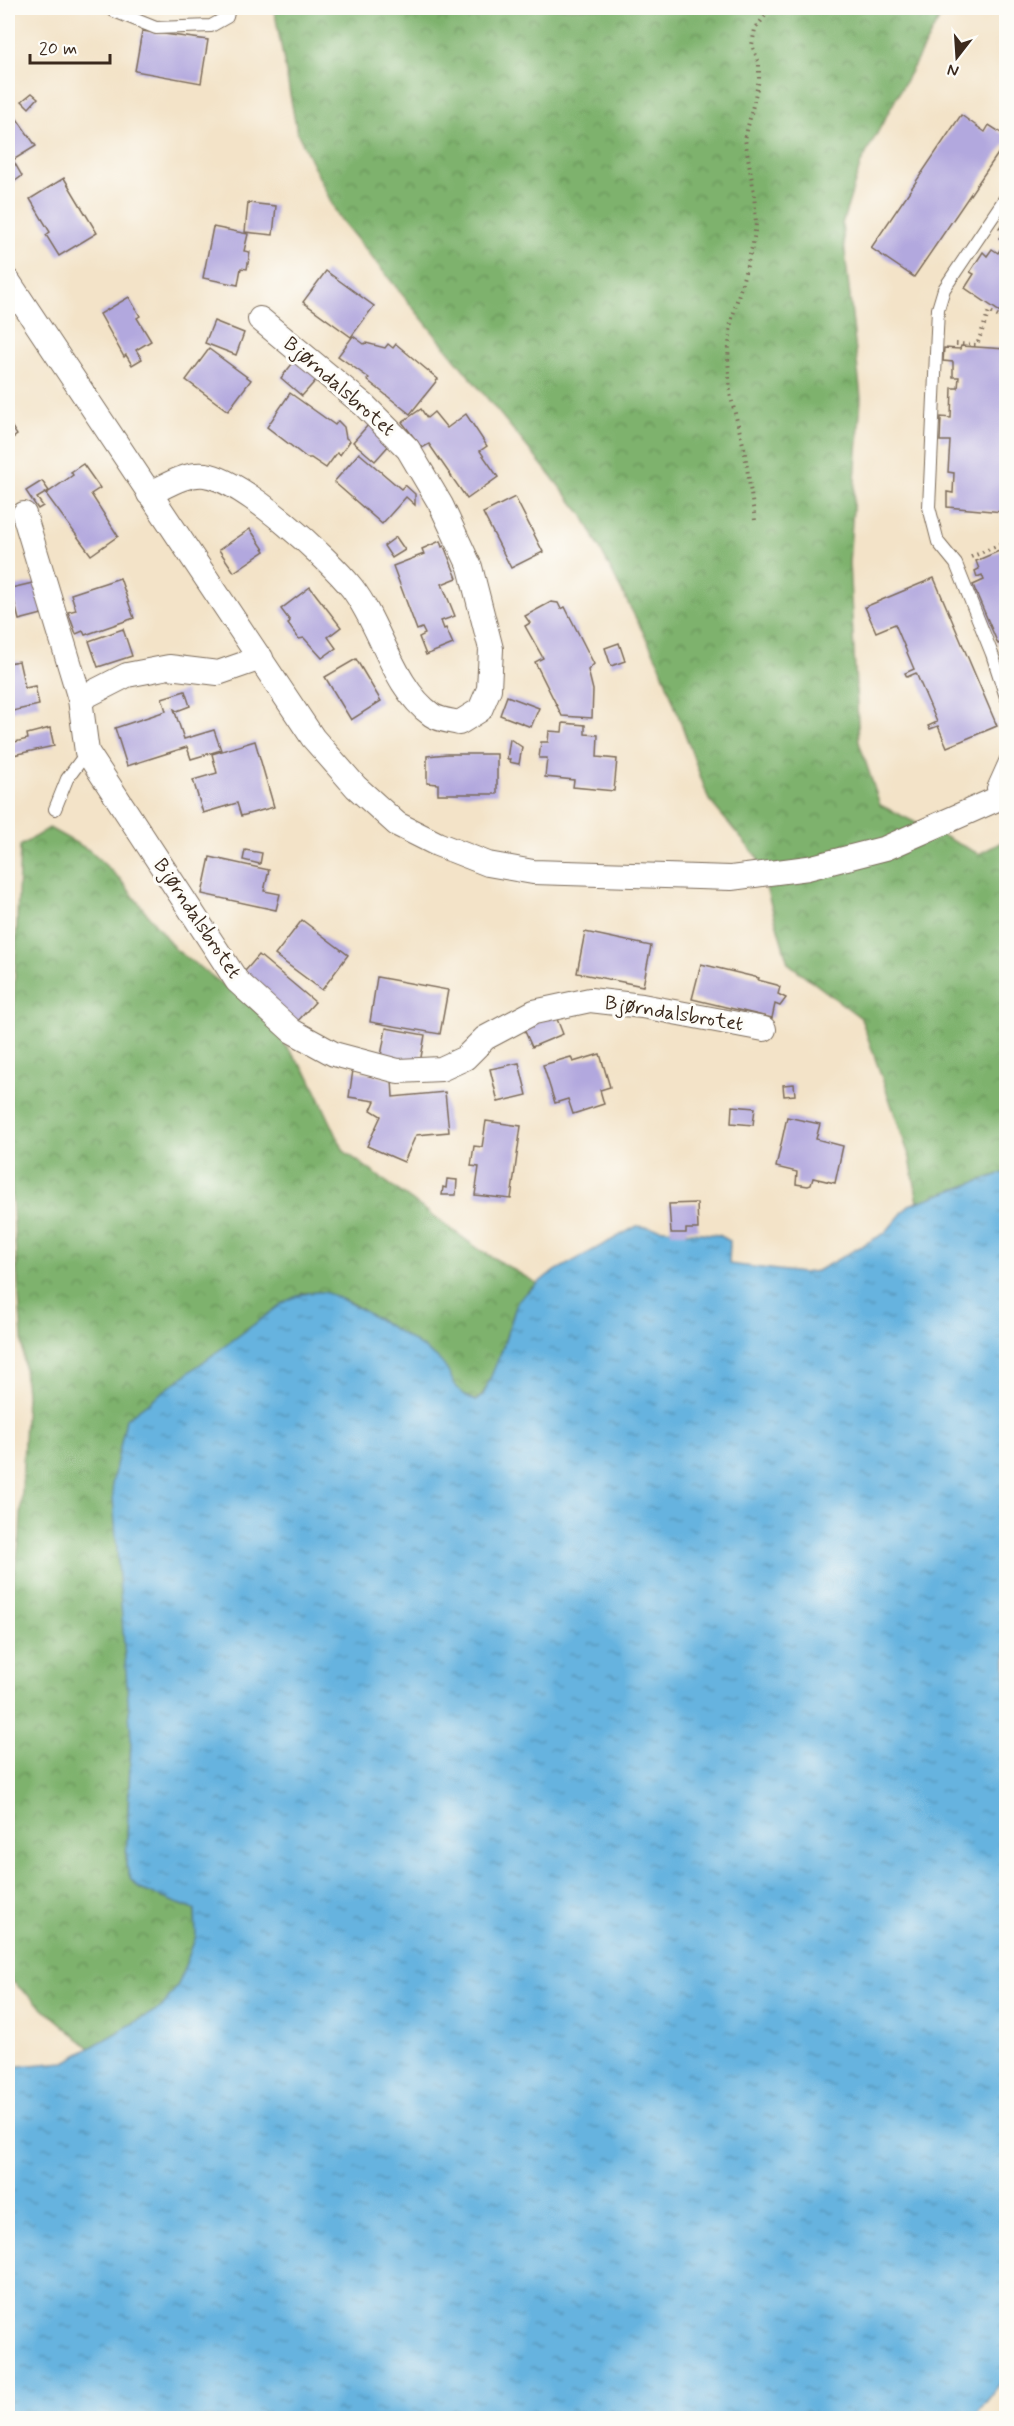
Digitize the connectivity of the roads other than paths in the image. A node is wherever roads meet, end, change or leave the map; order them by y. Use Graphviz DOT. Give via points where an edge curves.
graph roads {
  1 [pos="113,8"];
  2 [pos="229,8"];
  3 [pos="1006,197"];
  4 [pos="8,281"];
  5 [pos="260,319"];
  6 [pos="149,494"];
  7 [pos="24,514"];
  8 [pos="261,658"];
  9 [pos="1006,697"];
  10 [pos="80,699"];
  11 [pos="87,752"];
  12 [pos="1006,759"];
  13 [pos="1002,798"];
  14 [pos="55,809"];
  15 [pos="764,1029"];
  1 -- 2 [label="lane" via="156,28 211,26 227,17"];
  3 -- 9 [label="lane" via="944,289 938,309 928,507 938,542 956,564"];
  4 -- 6 [label="street"];
  5 -- 6 [label="street, Bjørndalsbrotet" via="364,405 408,449 441,505 470,567 491,649 489,689 480,710 459,723 434,716 411,694 353,589 292,528 235,486 205,475 180,479"];
  6 -- 8 [label="street"];
  7 -- 10 [label="street, Bjørndalsbrotet"];
  8 -- 10 [label="street" via="218,673 169,667 127,675"];
  8 -- 13 [label="street" via="313,738 356,787 397,824 488,864 533,872 731,878 808,868 886,848"];
  10 -- 11 [label="street, Bjørndalsbrotet"];
  11 -- 14 [label="lane" via="67,779"];
  11 -- 15 [label="street, Bjørndalsbrotet" via="237,981 292,1031 334,1054 398,1071 441,1069 465,1058 485,1038 534,1012 590,1000"];
  12 -- 13 [label="lane" via="993,788"];
}
